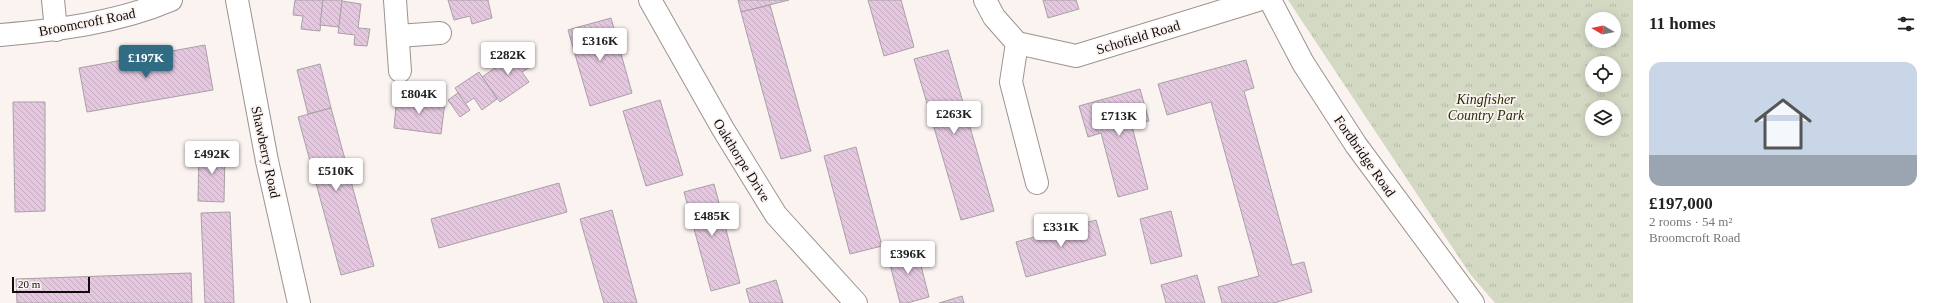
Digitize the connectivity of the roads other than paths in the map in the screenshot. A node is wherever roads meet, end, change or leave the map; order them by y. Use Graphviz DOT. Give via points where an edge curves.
graph roads {
  1 [pos="53,0"];
  2 [pos="171,0"];
  3 [pos="237,0"];
  4 [pos="395,0"];
  5 [pos="650,0"];
  6 [pos="985,0"];
  7 [pos="1258,0"];
  8 [pos="1270,0"];
  9 [pos="56,30"];
  10 [pos="440,33"];
  11 [pos="0,36"];
  12 [pos="398,36"];
  13 [pos="1017,43"];
  14 [pos="400,71"];
  15 [pos="1037,182"];
  16 [pos="299,303"];
  17 [pos="856,303"];
  18 [pos="1474,303"];
  1 -- 9 [label="street"];
  2 -- 9 [label="street, Broomcroft Road" via="142,12"];
  3 -- 16 [label="street, Shawberry Road" via="267,161"];
  4 -- 12 [label="street"];
  5 -- 17 [label="street, Oakthorpe Drive" via="723,129 776,214"];
  6 -- 13 [label="street" via="994,17"];
  7 -- 13 [label="street, Schofield Road" via="1076,56"];
  8 -- 18 [label="street, Fordbridge Road" via="1303,63 1356,145"];
  9 -- 11 [label="street, Broomcroft Road"];
  10 -- 12 [label="street"];
  12 -- 14 [label="street"];
  13 -- 15 [label="street" via="1010,82"];
}
